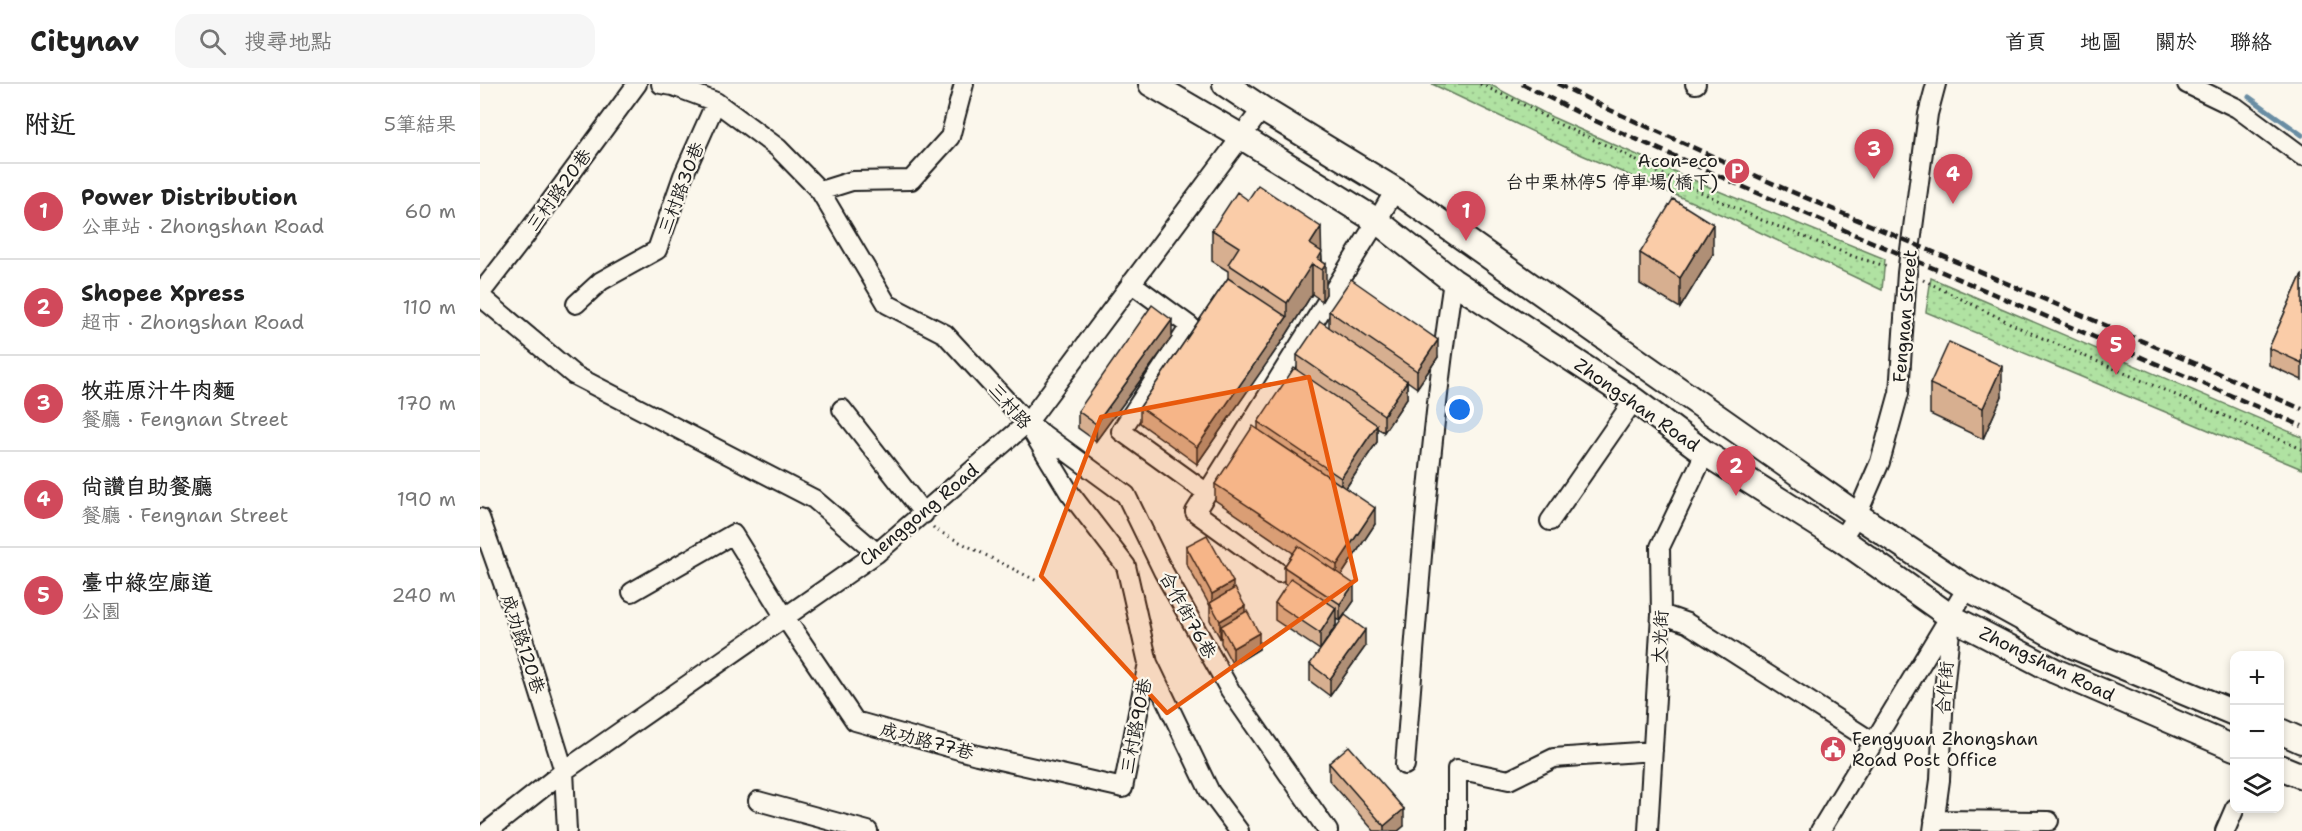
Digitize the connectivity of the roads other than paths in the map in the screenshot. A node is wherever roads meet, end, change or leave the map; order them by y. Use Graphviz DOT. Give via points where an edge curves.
graph roads {
  1 [pos="637,84"];
  2 [pos="662,84"];
  3 [pos="964,84"];
  4 [pos="1151,84"];
  5 [pos="1225,84"];
  6 [pos="1936,84"];
  7 [pos="2187,84"];
  8 [pos="716,102"];
  9 [pos="1262,109"];
  10 [pos="1242,137"];
  11 [pos="2302,156"];
  12 [pos="1395,190"];
  13 [pos="820,191"];
  14 [pos="1377,221"];
  15 [pos="1453,281"];
  16 [pos="1131,283"];
  17 [pos="480,295"];
  18 [pos="576,304"];
  19 [pos="1634,400"];
  20 [pos="842,409"];
  21 [pos="1027,423"];
  22 [pos="1705,453"];
  23 [pos="1207,492"];
  24 [pos="924,514"];
  25 [pos="1857,515"];
  26 [pos="480,518"];
  27 [pos="1550,521"];
  28 [pos="1841,539"];
  29 [pos="877,553"];
  30 [pos="1279,573"];
  31 [pos="1967,588"];
  32 [pos="632,592"];
  33 [pos="1662,614"];
  34 [pos="784,616"];
  35 [pos="1951,617"];
  36 [pos="1148,663"];
  37 [pos="2230,711"];
  38 [pos="2284,733"];
  39 [pos="2302,741"];
  40 [pos="1873,742"];
  41 [pos="2230,746"];
  42 [pos="1653,751"];
  43 [pos="1405,765"];
  44 [pos="2284,769"];
  45 [pos="564,771"];
  46 [pos="2302,776"];
  47 [pos="1124,788"];
  48 [pos="758,801"];
  49 [pos="2233,813"];
  50 [pos="2049,821"];
  51 [pos="1934,825"];
  52 [pos="488,831"];
  53 [pos="567,831"];
  54 [pos="868,831"];
  55 [pos="1239,831"];
  56 [pos="1328,831"];
  57 [pos="1457,831"];
  58 [pos="1648,831"];
  59 [pos="1820,831"];
  60 [pos="2225,831"];
  1 -- 17 [label="street, 三村路20巷"];
  2 -- 8 [label="street, 三村路"];
  3 -- 13 [label="street" via="950,137 911,180 852,181"];
  4 -- 10 [label="main road, Zhongshan Road"];
  5 -- 9 [label="main road, Zhongshan Road"];
  6 -- 25 [label="street, Fengnan Street" via="1928,114 1907,273 1899,393 1880,462"];
  7 -- 11 [label="street" via="2238,108"];
  8 -- 13 [label="street, 三村路" via="777,148"];
  8 -- 18 [label="street, 三村路30巷" via="683,176 657,250 602,281"];
  9 -- 10 [label="street, Chenggong Road"];
  9 -- 12 [label="main road, Zhongshan Road"];
  10 -- 14 [label="main road, Zhongshan Road"];
  10 -- 16 [label="street, Chenggong Road"];
  12 -- 14 [label="street"];
  12 -- 25 [label="main road, Zhongshan Road"];
  13 -- 21 [label="street, 三村路" via="887,304 945,334"];
  14 -- 15 [label="main road, Zhongshan Road"];
  14 -- 23 [label="street"];
  15 -- 19 [label="main road, Zhongshan Road"];
  15 -- 43 [label="street" via="1421,560"];
  16 -- 21 [label="street, Chenggong Road"];
  16 -- 23 [label="street" via="1190,326 1121,430"];
  17 -- 29 [label="street" via="574,375 814,499"];
  19 -- 22 [label="main road, Zhongshan Road"];
  19 -- 27 [label="street"];
  20 -- 24 [label="street"];
  21 -- 24 [label="street, Chenggong Road"];
  21 -- 36 [label="street, 三村路" via="1069,492 1126,566"];
  21 -- 56 [label="street, 合作街76巷" via="1126,495 1230,690"];
  22 -- 28 [label="main road, Zhongshan Road"];
  22 -- 33 [label="street, 大光街" via="1660,547"];
  23 -- 30 [label="street" via="1196,512"];
  24 -- 29 [label="street, Chenggong Road"];
  25 -- 28 [label="street, Fengnan Street"];
  25 -- 31 [label="main road, Zhongshan Road"];
  26 -- 45 [label="street, 成功路120巷"];
  28 -- 35 [label="main road, Zhongshan Road"];
  29 -- 34 [label="street, Chenggong Road"];
  31 -- 35 [label="street"];
  31 -- 37 [label="main road, Zhongshan Road" via="2073,646"];
  32 -- 34 [label="street, 成功路77巷" via="733,534"];
  33 -- 40 [label="street" via="1687,623"];
  33 -- 42 [label="street, 大光街"];
  34 -- 45 [label="street, Chenggong Road"];
  34 -- 47 [label="street, 成功路77巷" via="855,721 976,755"];
  35 -- 40 [label="street"];
  35 -- 41 [label="main road, Zhongshan Road" via="2055,671"];
  35 -- 51 [label="street, 合作街"];
  36 -- 47 [label="street, 三村路90巷"];
  36 -- 55 [label="street, 三村路" via="1210,792"];
  38 -- 39 [label="main road"];
  40 -- 59 [label="street"];
  42 -- 57 [label="street" via="1554,758 1509,780 1457,769"];
  42 -- 58 [label="street, 大光街"];
  44 -- 46 [label="main road"];
  45 -- 52 [label="street, Chenggong Road"];
  45 -- 53 [label="street, 成功路120巷"];
  48 -- 54 [label="street"];
  49 -- 60 [label="street"];
  50 -- 51 [label="street"];
}
